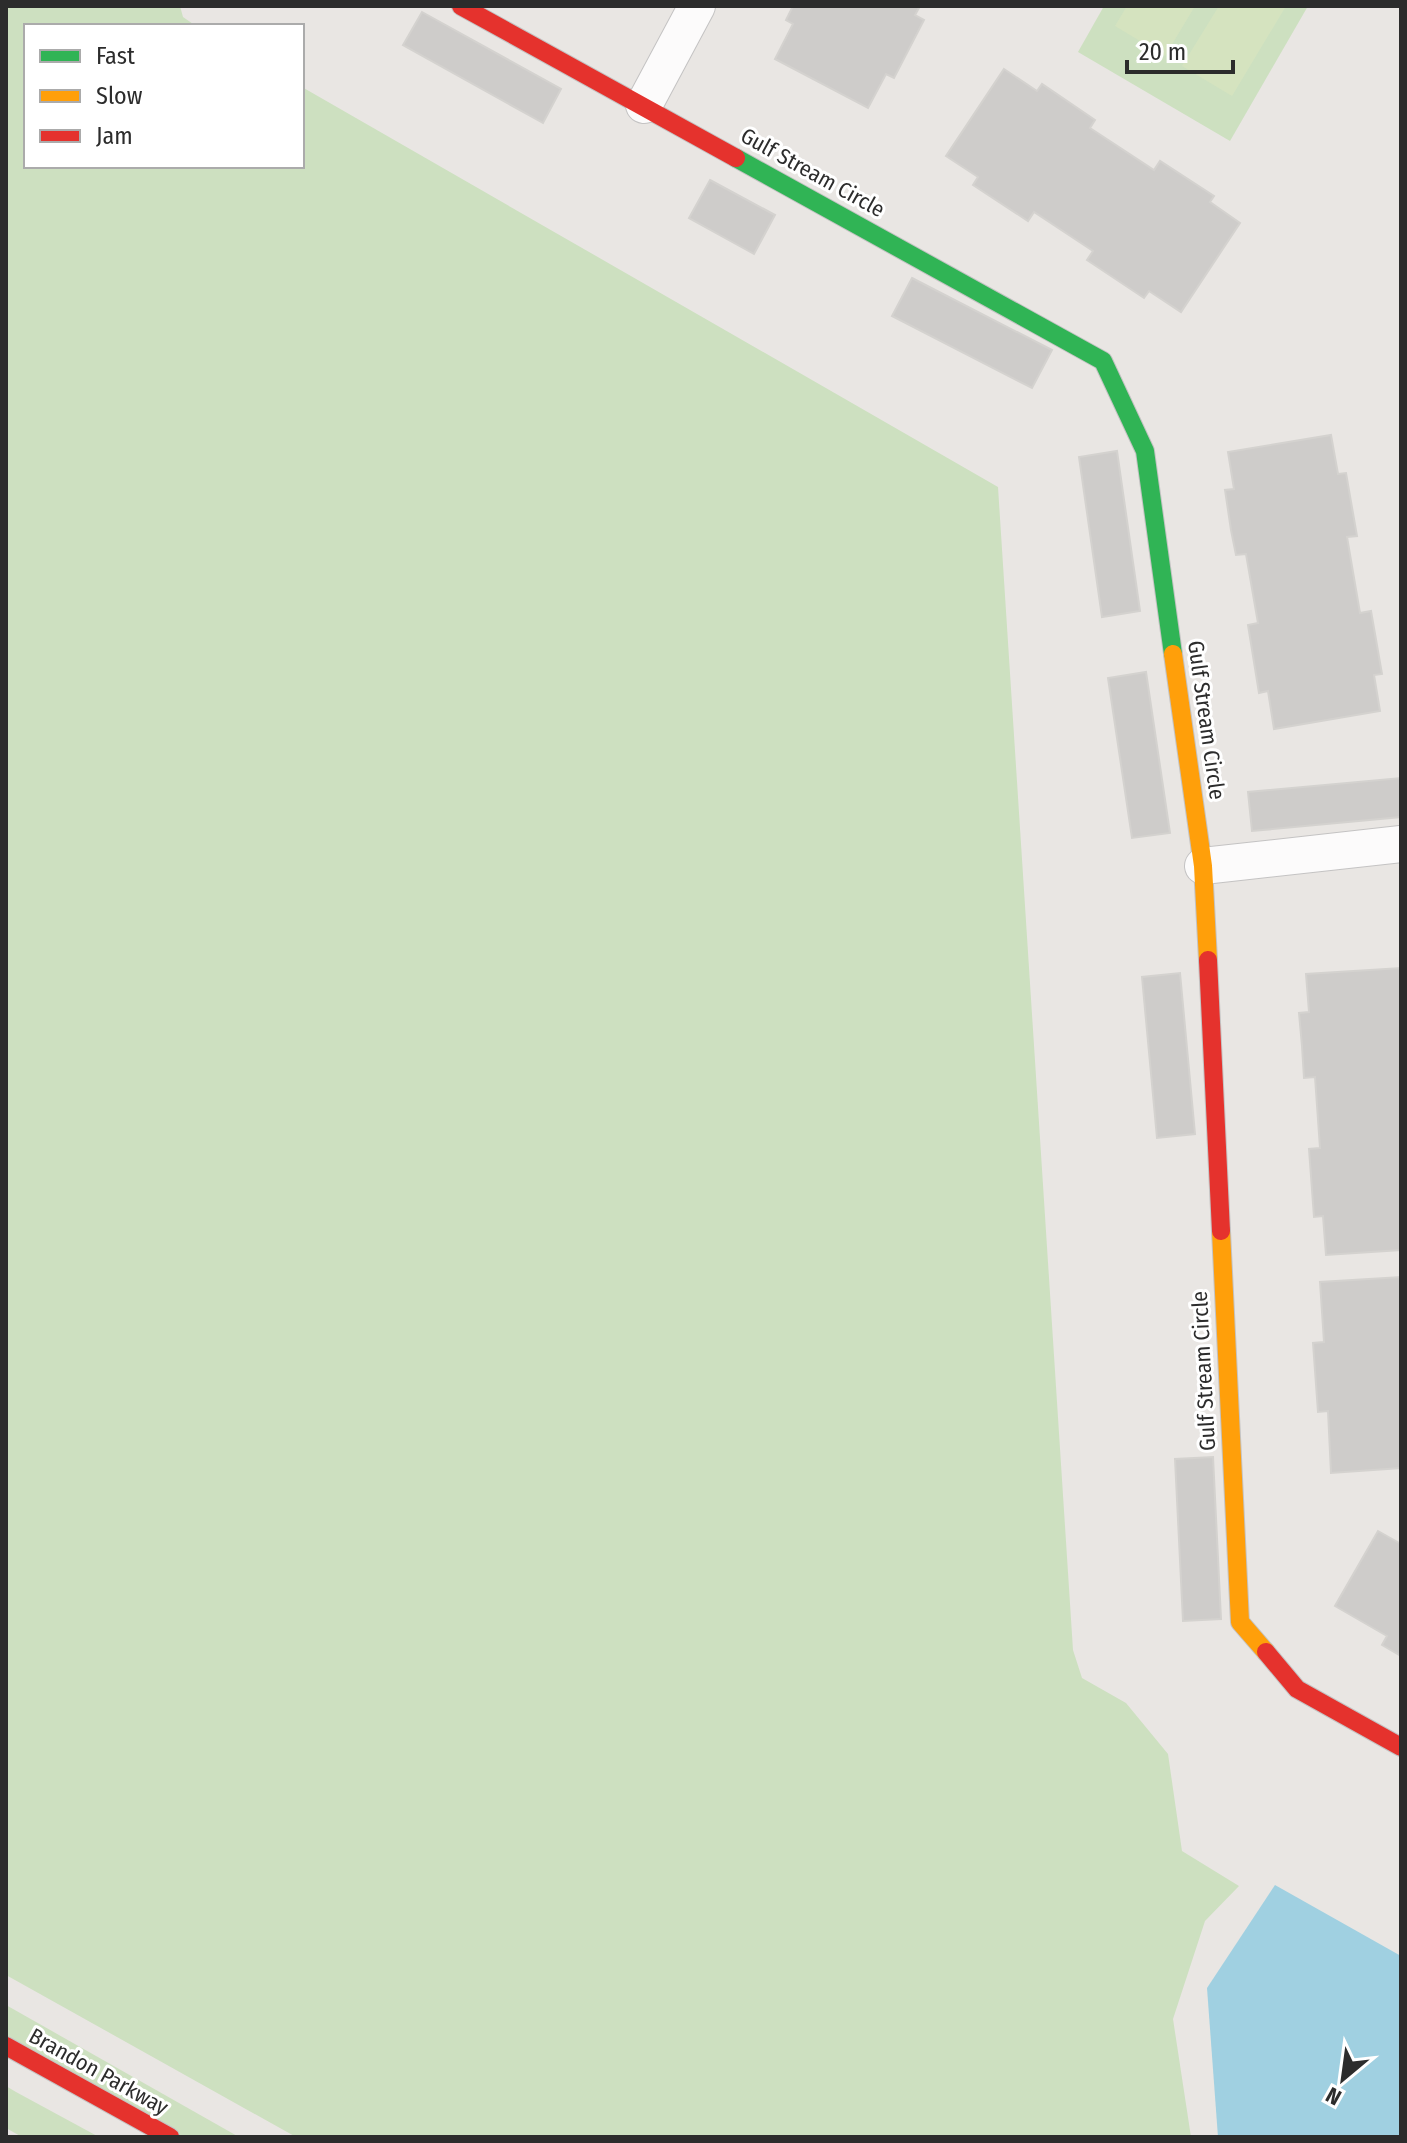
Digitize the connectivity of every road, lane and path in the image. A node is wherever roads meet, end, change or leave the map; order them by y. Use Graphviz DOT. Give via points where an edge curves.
graph roads {
  1 [pos="461,6"];
  2 [pos="697,6"];
  3 [pos="644,105"];
  4 [pos="1401,844"];
  5 [pos="1203,866"];
  6 [pos="1401,1747"];
  7 [pos="6,2046"];
  8 [pos="170,2137"];
  1 -- 3 [label="street, Gulf Stream Circle"];
  2 -- 3 [label="street"];
  3 -- 5 [label="street, Gulf Stream Circle" via="1103,361 1145,451"];
  4 -- 5 [label="street"];
  5 -- 6 [label="street, Gulf Stream Circle" via="1240,1622 1297,1689"];
  7 -- 8 [label="street, Brandon Parkway"];
}
